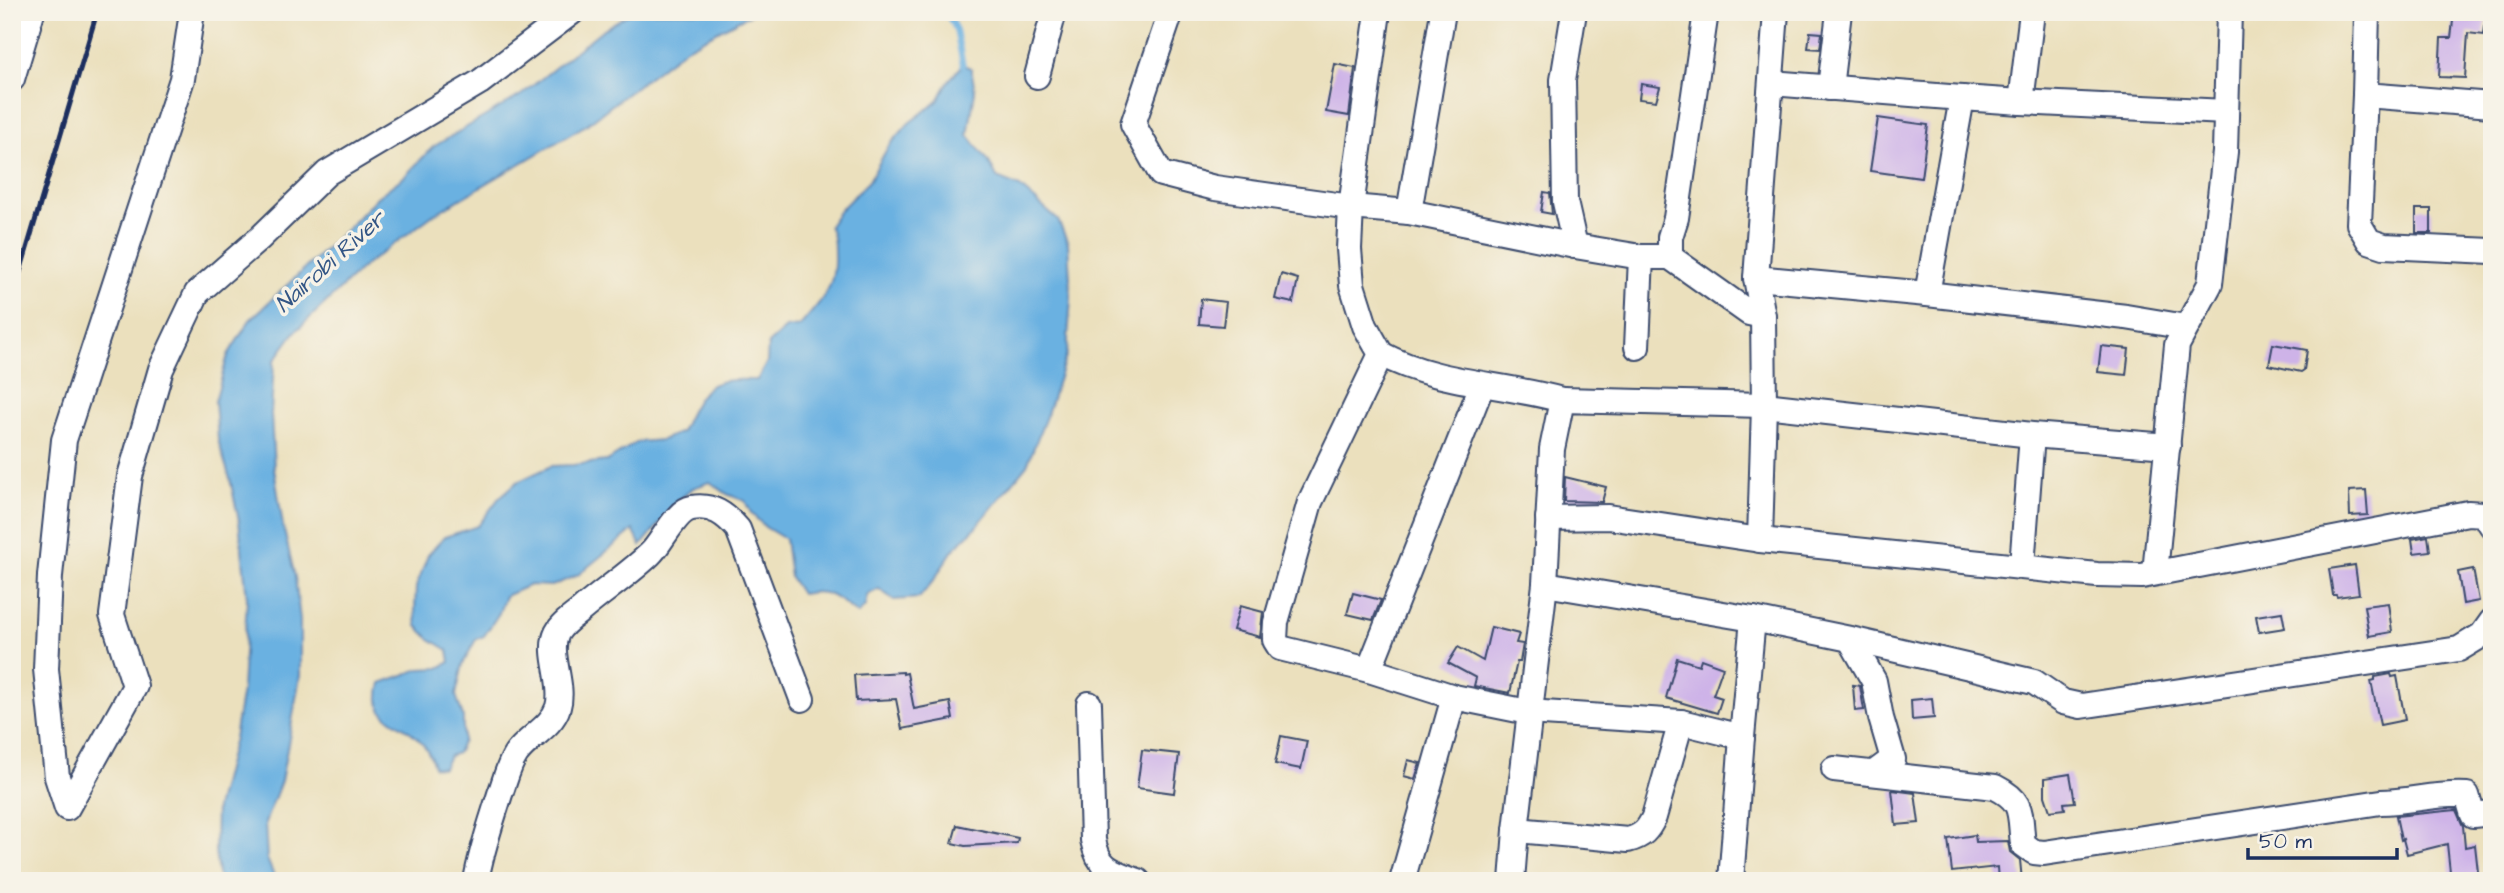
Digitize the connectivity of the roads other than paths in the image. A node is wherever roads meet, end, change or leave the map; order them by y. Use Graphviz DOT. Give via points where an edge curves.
graph roads {
  1 [pos="32,12"];
  2 [pos="192,12"];
  3 [pos="572,12"];
  4 [pos="1054,12"];
  5 [pos="1171,12"];
  6 [pos="1378,12"];
  7 [pos="1443,12"];
  8 [pos="1574,12"];
  9 [pos="1706,12"];
  10 [pos="1776,12"];
  11 [pos="1839,12"];
  12 [pos="2032,12"];
  13 [pos="2229,12"];
  14 [pos="2367,12"];
  15 [pos="1037,76"];
  16 [pos="12,79"];
  17 [pos="1770,83"];
  18 [pos="1830,88"];
  19 [pos="2365,95"];
  20 [pos="1962,98"];
  21 [pos="2021,102"];
  22 [pos="2492,105"];
  23 [pos="2226,112"];
  24 [pos="1351,207"];
  25 [pos="1409,212"];
  26 [pos="1575,246"];
  27 [pos="2492,251"];
  28 [pos="1641,257"];
  29 [pos="1670,257"];
  30 [pos="1756,278"];
  31 [pos="1927,293"];
  32 [pos="1763,316"];
  33 [pos="2186,327"];
  34 [pos="1637,347"];
  35 [pos="1381,354"];
  36 [pos="1482,385"];
  37 [pos="1562,400"];
  38 [pos="1764,405"];
  39 [pos="2032,435"];
  40 [pos="2168,446"];
  41 [pos="1548,518"];
  42 [pos="2492,526"];
  43 [pos="1760,540"];
  44 [pos="2022,566"];
  45 [pos="2155,573"];
  46 [pos="1545,584"];
  47 [pos="1753,619"];
  48 [pos="2492,621"];
  49 [pos="1850,639"];
  50 [pos="1369,670"];
  51 [pos="1454,697"];
  52 [pos="802,699"];
  53 [pos="1090,704"];
  54 [pos="1528,712"];
  55 [pos="1681,722"];
  56 [pos="1742,737"];
  57 [pos="1834,769"];
  58 [pos="1874,773"];
  59 [pos="2492,813"];
  60 [pos="1516,830"];
  61 [pos="476,881"];
  62 [pos="1138,881"];
  63 [pos="1402,881"];
  64 [pos="1512,881"];
  65 [pos="1731,881"];
  1 -- 16 [label="street"];
  2 -- 3 [label="street" via="182,79 64,440 46,669 57,778 67,808 135,686 112,615 130,476 161,369 197,293 327,173 480,82"];
  4 -- 15 [label="street"];
  5 -- 24 [label="street" via="1133,124 1161,174 1215,188"];
  6 -- 24 [label="street"];
  7 -- 25 [label="street"];
  8 -- 26 [label="street" via="1563,80 1565,202"];
  9 -- 29 [label="street"];
  10 -- 17 [label="street"];
  11 -- 18 [label="street"];
  12 -- 21 [label="street"];
  13 -- 23 [label="street"];
  14 -- 19 [label="street"];
  17 -- 18 [label="street"];
  17 -- 30 [label="street"];
  18 -- 20 [label="street"];
  19 -- 22 [label="street"];
  19 -- 27 [label="street" via="2359,224 2369,241 2384,246"];
  20 -- 21 [label="street"];
  20 -- 31 [label="street"];
  21 -- 23 [label="street"];
  23 -- 33 [label="street" via="2210,284"];
  24 -- 25 [label="street"];
  24 -- 35 [label="street" via="1352,285 1365,326"];
  25 -- 26 [label="street"];
  26 -- 28 [label="street"];
  28 -- 29 [label="street"];
  28 -- 34 [label="street"];
  29 -- 32 [label="street" via="1749,313"];
  30 -- 31 [label="street"];
  30 -- 32 [label="street"];
  31 -- 33 [label="street"];
  32 -- 38 [label="street"];
  33 -- 40 [label="street" via="2177,345"];
  35 -- 36 [label="street" via="1416,370"];
  35 -- 50 [label="street" via="1310,502 1275,640 1280,648"];
  36 -- 37 [label="street"];
  36 -- 50 [label="street"];
  37 -- 38 [label="street"];
  37 -- 41 [label="street" via="1552,449"];
  38 -- 39 [label="street"];
  38 -- 43 [label="street"];
  39 -- 40 [label="street"];
  39 -- 44 [label="street"];
  40 -- 45 [label="street"];
  41 -- 43 [label="street" via="1608,517"];
  41 -- 46 [label="street"];
  42 -- 45 [label="street" via="2484,514 2468,513"];
  43 -- 44 [label="street"];
  44 -- 45 [label="street" via="2097,575"];
  46 -- 47 [label="street"];
  46 -- 54 [label="street"];
  47 -- 49 [label="street"];
  47 -- 56 [label="street"];
  48 -- 49 [label="street" via="2482,635 2459,649 2081,706 2063,702 2034,682"];
  49 -- 58 [label="street" via="1874,681 1893,758"];
  50 -- 51 [label="street"];
  51 -- 54 [label="street"];
  51 -- 63 [label="street"];
  52 -- 61 [label="street" via="738,529 724,514 690,508 653,552 557,634 554,646 561,696 556,711 515,755 508,769"];
  53 -- 62 [label="street" via="1096,854 1101,864"];
  54 -- 55 [label="street"];
  54 -- 60 [label="street"];
  55 -- 56 [label="street"];
  55 -- 60 [label="street" via="1654,817 1641,837 1628,840"];
  56 -- 65 [label="street"];
  57 -- 58 [label="street"];
  58 -- 59 [label="street" via="1995,787 2013,796 2018,806 2023,844 2044,853 2441,793 2467,795 2473,815"];
  60 -- 64 [label="street"];
}
